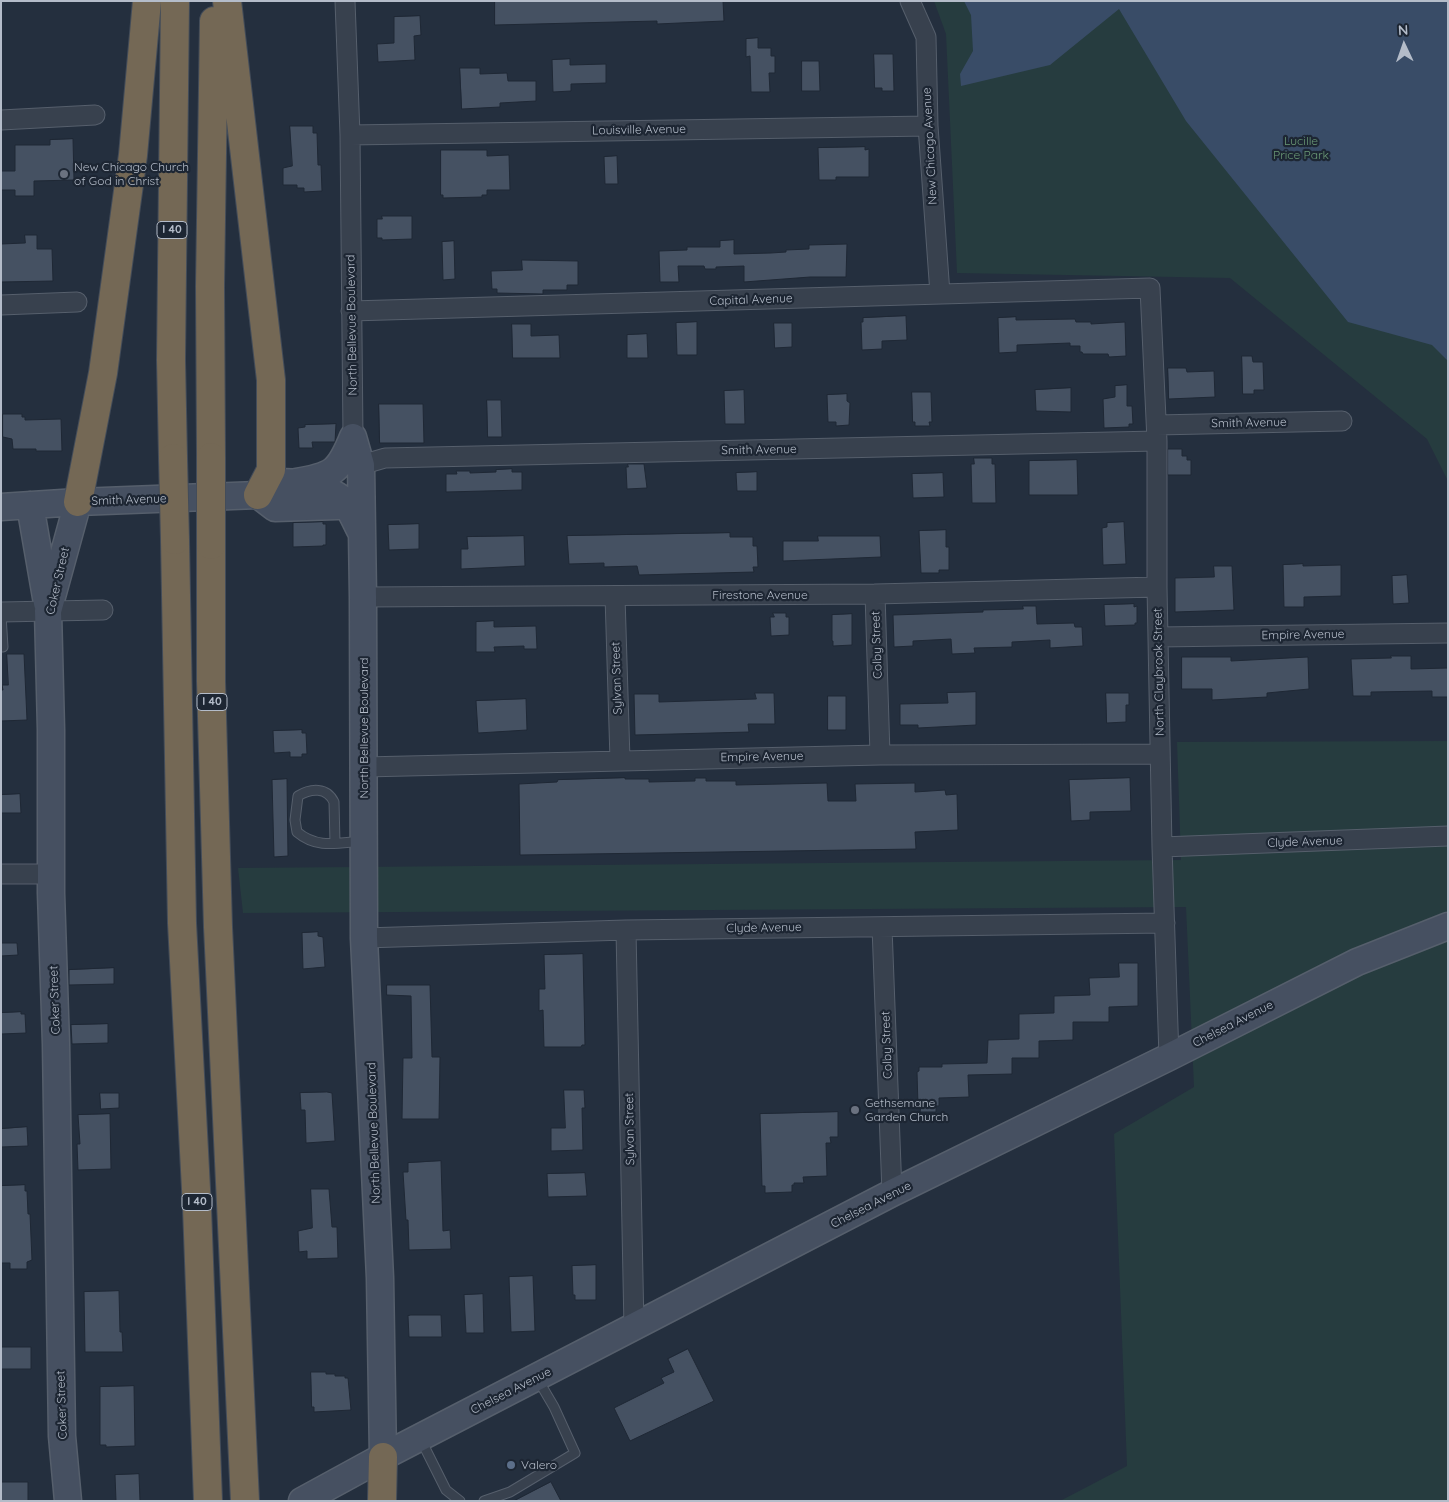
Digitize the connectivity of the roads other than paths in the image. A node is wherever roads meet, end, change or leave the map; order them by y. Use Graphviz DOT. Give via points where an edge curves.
graph roads {
  1 [pos="147,1"];
  2 [pos="175,1"];
  3 [pos="215,1"];
  4 [pos="227,1"];
  5 [pos="345,1"];
  6 [pos="910,1"];
  7 [pos="95,115"];
  8 [pos="1,120"];
  9 [pos="928,126"];
  10 [pos="350,135"];
  11 [pos="1150,288"];
  12 [pos="940,294"];
  13 [pos="77,302"];
  14 [pos="1,305"];
  15 [pos="351,311"];
  16 [pos="1342,422"];
  17 [pos="1157,433"];
  18 [pos="353,437"];
  19 [pos="361,473"];
  20 [pos="292,483"];
  21 [pos="258,496"];
  22 [pos="78,502"];
  23 [pos="345,503"];
  24 [pos="30,505"];
  25 [pos="1,507"];
  26 [pos="362,535"];
  27 [pos="1157,587"];
  28 [pos="875,594"];
  29 [pos="615,596"];
  30 [pos="363,597"];
  31 [pos="103,610"];
  32 [pos="48,611"];
  33 [pos="1,613"];
  34 [pos="1448,633"];
  35 [pos="1158,637"];
  36 [pos="1,647"];
  37 [pos="1160,754"];
  38 [pos="880,755"];
  39 [pos="620,760"];
  40 [pos="364,767"];
  41 [pos="1448,836"];
  42 [pos="364,841"];
  43 [pos="334,843"];
  44 [pos="1162,847"];
  45 [pos="1,874"];
  46 [pos="51,874"];
  47 [pos="1165,923"];
  48 [pos="1448,926"];
  49 [pos="882,927"];
  50 [pos="626,930"];
  51 [pos="364,938"];
  52 [pos="1169,1057"];
  53 [pos="892,1194"];
  54 [pos="634,1328"];
  55 [pos="537,1378"];
  56 [pos="420,1438"];
  57 [pos="383,1456"];
  58 [pos="208,1490"];
  59 [pos="68,1501"];
  60 [pos="245,1501"];
  61 [pos="302,1501"];
  62 [pos="382,1501"];
  63 [pos="460,1501"];
  64 [pos="484,1501"];
  1 -- 22 [label="highway" via="133,155 103,373"];
  2 -- 58 [label="highway, I 40, bridge" via="171,360 182,923"];
  3 -- 60 [label="highway, I 40, bridge" via="210,286 211,681 218,927"];
  4 -- 21 [label="highway" via="271,380 271,470"];
  5 -- 10 [label="street, North Bellevue Boulevard"];
  6 -- 9 [label="street, New Chicago Avenue" via="926,37"];
  7 -- 8 [label="street"];
  9 -- 10 [label="street, Louisville Avenue"];
  9 -- 12 [label="street, New Chicago Avenue"];
  10 -- 15 [label="street, North Bellevue Boulevard"];
  11 -- 12 [label="street, Capital Avenue"];
  11 -- 17 [label="street, North Claybrook Street"];
  12 -- 15 [label="street, Capital Avenue"];
  13 -- 14 [label="street"];
  15 -- 18 [label="street, North Bellevue Boulevard"];
  16 -- 17 [label="street, Smith Avenue"];
  17 -- 19 [label="street, Smith Avenue" via="385,458"];
  17 -- 27 [label="street, North Claybrook Street"];
  18 -- 19 [label="main road, North Bellevue Boulevard"];
  18 -- 20 [label="main road" via="345,459 331,473"];
  19 -- 23 [label="main road" via="353,495"];
  19 -- 26 [label="main road, North Bellevue Boulevard"];
  20 -- 21 [label="main road" via="275,483"];
  20 -- 23 [label="main road" via="329,492"];
  21 -- 22 [label="main road, Smith Avenue"];
  21 -- 23 [label="main road" via="275,508"];
  22 -- 24 [label="main road, Smith Avenue"];
  22 -- 32 [label="main road, Coker Street"];
  23 -- 26 [label="main road"];
  24 -- 25 [label="main road, Smith Avenue"];
  24 -- 32 [label="main road"];
  26 -- 30 [label="main road, North Bellevue Boulevard"];
  27 -- 28 [label="street, Firestone Avenue"];
  27 -- 35 [label="street, North Claybrook Street"];
  28 -- 29 [label="street, Firestone Avenue"];
  28 -- 38 [label="street, Colby Street"];
  29 -- 30 [label="street, Firestone Avenue"];
  29 -- 39 [label="street, Sylvan Street"];
  30 -- 40 [label="main road, North Bellevue Boulevard"];
  31 -- 32 [label="street"];
  32 -- 33 [label="street"];
  32 -- 46 [label="main road, Coker Street"];
  33 -- 36 [label="lane"];
  34 -- 35 [label="street, Empire Avenue"];
  35 -- 37 [label="street, North Claybrook Street"];
  37 -- 38 [label="street, Empire Avenue"];
  37 -- 44 [label="street, North Claybrook Street"];
  38 -- 39 [label="street, Empire Avenue"];
  39 -- 40 [label="street, Empire Avenue"];
  40 -- 42 [label="main road, North Bellevue Boulevard"];
  41 -- 44 [label="street, Clyde Avenue"];
  42 -- 43 [label="lane"];
  42 -- 51 [label="main road, North Bellevue Boulevard"];
  43 -- 43 [label="lane" via="315,843 297,832 298,796 310,790 331,796 334,802"];
  44 -- 47 [label="street, North Claybrook Street"];
  45 -- 46 [label="street"];
  46 -- 59 [label="main road, Coker Street" via="62,1436"];
  47 -- 49 [label="street, Clyde Avenue"];
  47 -- 52 [label="street, North Claybrook Street"];
  48 -- 52 [label="main road, Chelsea Avenue" via="1357,962"];
  49 -- 50 [label="street, Clyde Avenue"];
  49 -- 53 [label="street, Colby Street"];
  50 -- 51 [label="street, Clyde Avenue"];
  50 -- 54 [label="street, Sylvan Street"];
  51 -- 57 [label="main road, North Bellevue Boulevard" via="380,1278"];
  52 -- 53 [label="main road, Chelsea Avenue"];
  53 -- 54 [label="main road, Chelsea Avenue"];
  54 -- 55 [label="main road, Chelsea Avenue"];
  55 -- 56 [label="main road, Chelsea Avenue"];
  55 -- 64 [label="lane" via="575,1453 510,1492"];
  56 -- 57 [label="main road, Chelsea Avenue"];
  56 -- 63 [label="lane" via="446,1490"];
  57 -- 61 [label="main road, Chelsea Avenue"];
  57 -- 62 [label="highway"];
}
